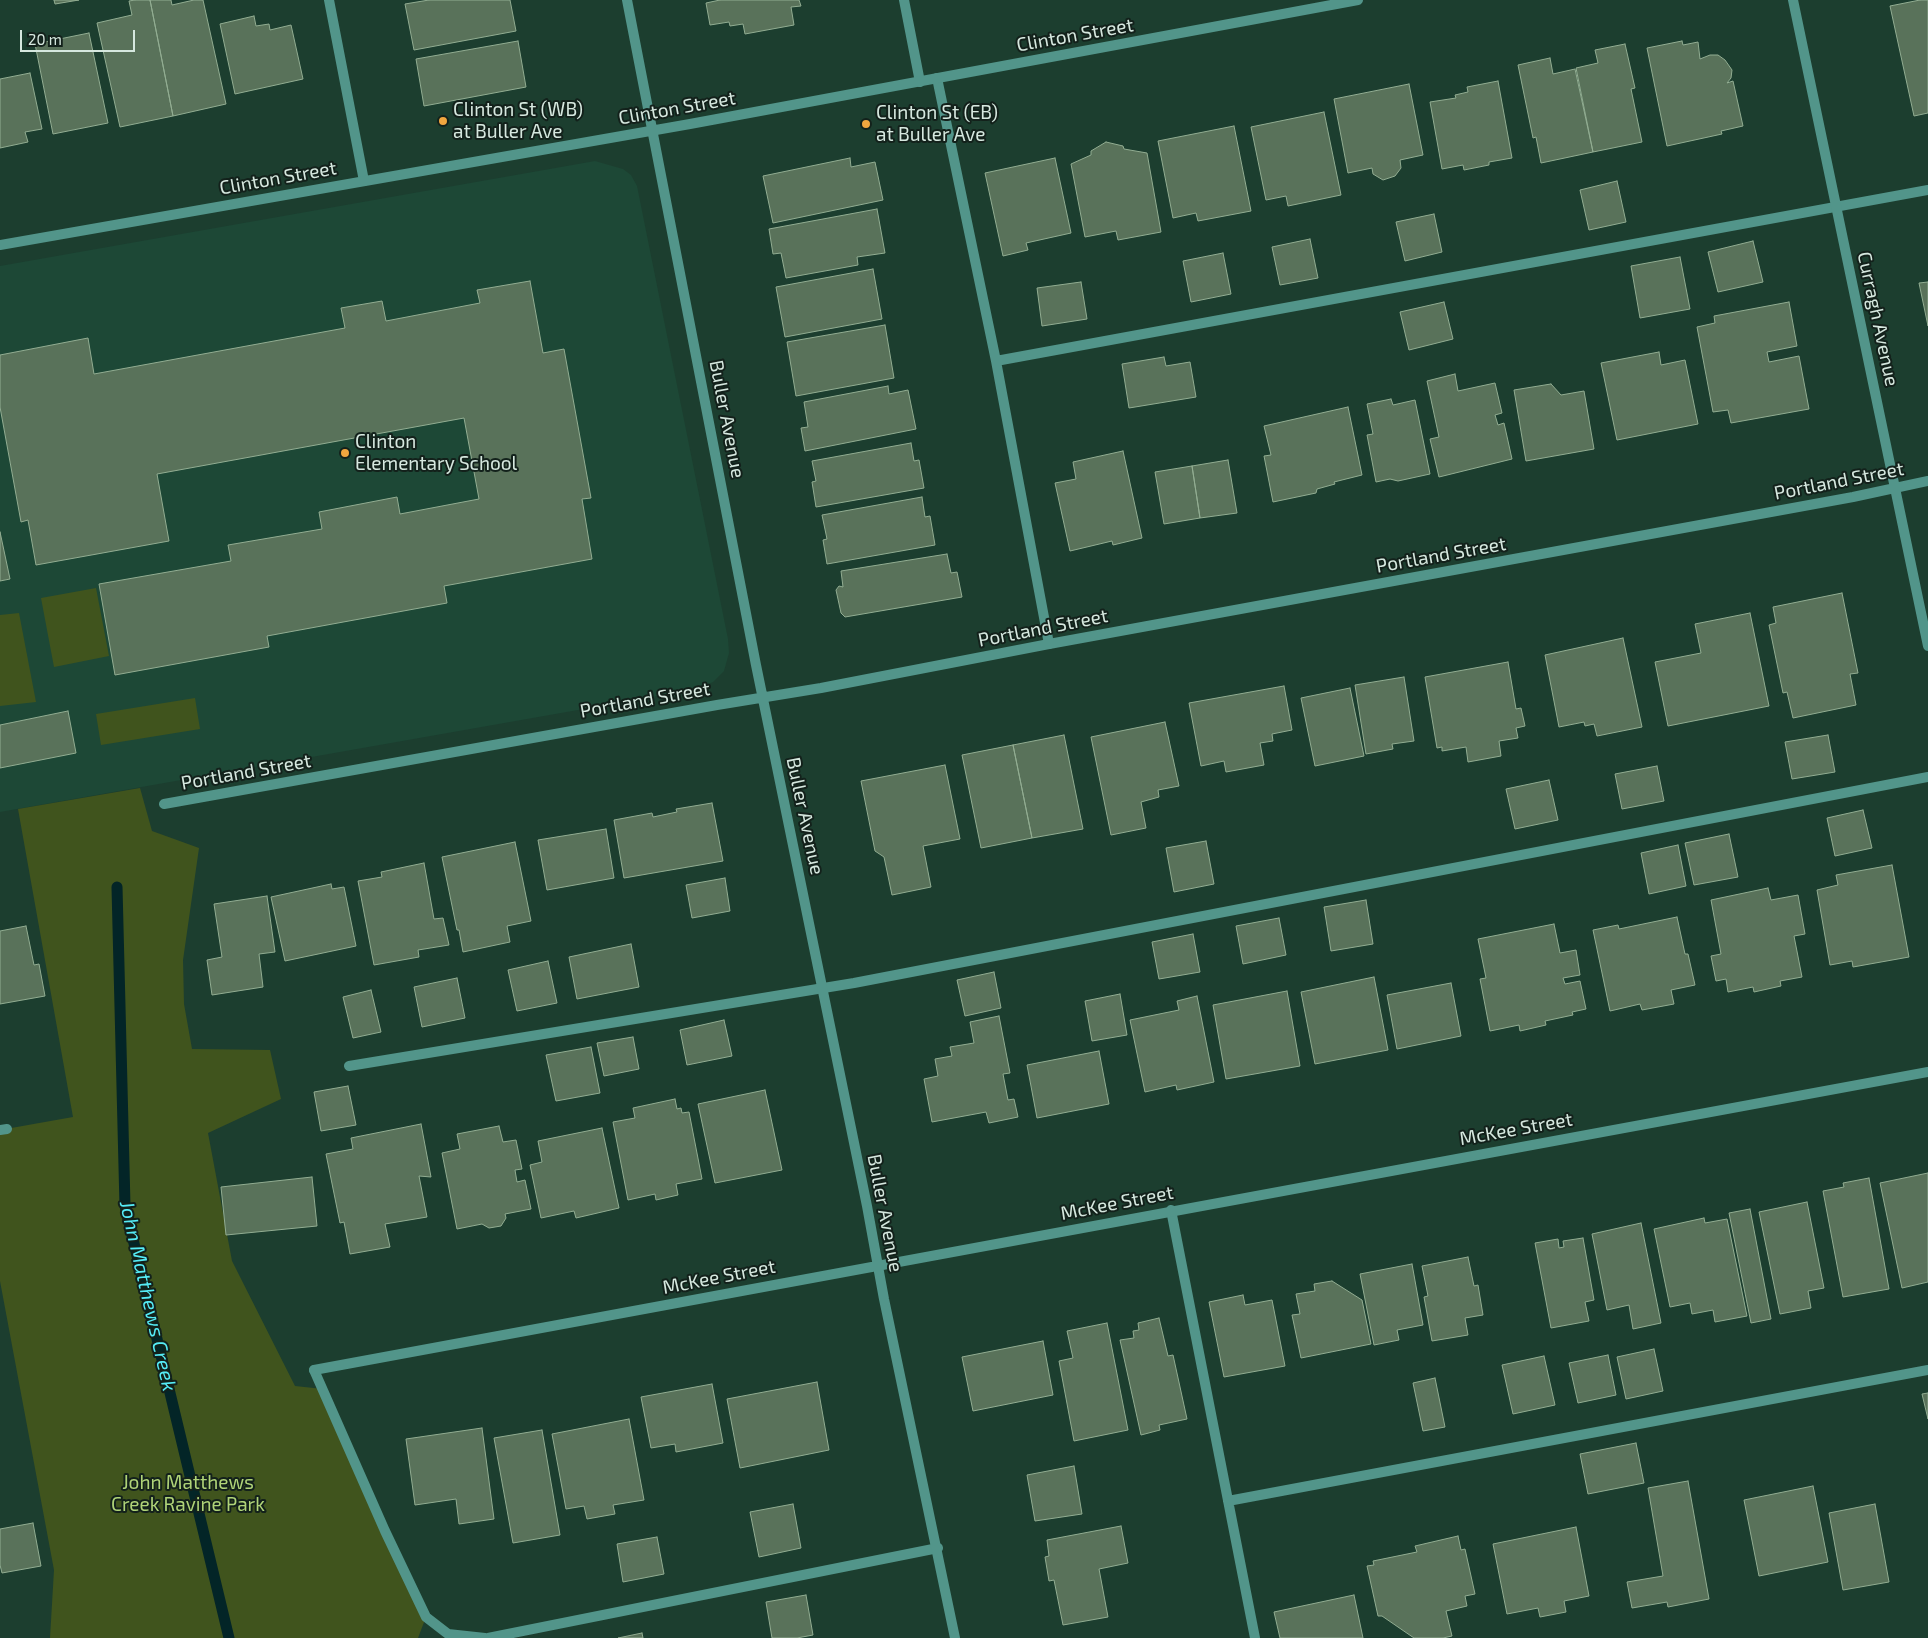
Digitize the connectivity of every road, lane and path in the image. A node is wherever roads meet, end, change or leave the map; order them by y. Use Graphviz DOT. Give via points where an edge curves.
graph roads {
  1 [pos="329,0"];
  2 [pos="627,0"];
  3 [pos="904,0"];
  4 [pos="1358,0"];
  5 [pos="1793,0"];
  6 [pos="937,78"];
  7 [pos="920,82"];
  8 [pos="652,130"];
  9 [pos="364,181"];
  10 [pos="1928,190"];
  11 [pos="1836,206"];
  12 [pos="0,245"];
  13 [pos="996,361"];
  14 [pos="1928,482"];
  15 [pos="1895,488"];
  16 [pos="1048,644"];
  17 [pos="1928,646"];
  18 [pos="763,697"];
  19 [pos="1928,777"];
  20 [pos="164,804"];
  21 [pos="822,989"];
  22 [pos="349,1066"];
  23 [pos="1928,1072"];
  24 [pos="1171,1210"];
  25 [pos="878,1265"];
  26 [pos="1928,1370"];
  27 [pos="1228,1501"];
  28 [pos="938,1548"];
  29 [pos="487,1638"];
  30 [pos="955,1638"];
  31 [pos="1255,1638"];
  1 -- 9 [label="street"];
  2 -- 8 [label="street, Buller Avenue"];
  3 -- 7 [label="street"];
  4 -- 6 [label="street, Clinton Street"];
  5 -- 11 [label="street, Curragh Avenue"];
  6 -- 7 [label="street, Clinton Street"];
  6 -- 13 [label="street"];
  7 -- 8 [label="street, Clinton Street"];
  8 -- 9 [label="street, Clinton Street"];
  8 -- 18 [label="street, Buller Avenue"];
  9 -- 12 [label="street, Clinton Street"];
  10 -- 11 [label="street"];
  11 -- 13 [label="street"];
  11 -- 15 [label="street, Curragh Avenue"];
  13 -- 16 [label="street"];
  14 -- 15 [label="street, Portland Street"];
  15 -- 16 [label="street, Portland Street"];
  15 -- 17 [label="street, Curragh Avenue"];
  16 -- 18 [label="street, Portland Street"];
  18 -- 20 [label="street, Portland Street"];
  18 -- 21 [label="street, Buller Avenue"];
  19 -- 21 [label="street"];
  21 -- 22 [label="street"];
  21 -- 25 [label="street, Buller Avenue"];
  23 -- 24 [label="street, McKee Street"];
  24 -- 25 [label="street, McKee Street"];
  24 -- 27 [label="street"];
  25 -- 28 [label="street, Buller Avenue"];
  25 -- 29 [label="street, McKee Street" via="314,1370 426,1618 448,1634"];
  26 -- 27 [label="street"];
  27 -- 31 [label="street"];
  28 -- 29 [label="street"];
  28 -- 30 [label="street, Buller Avenue"];
}
